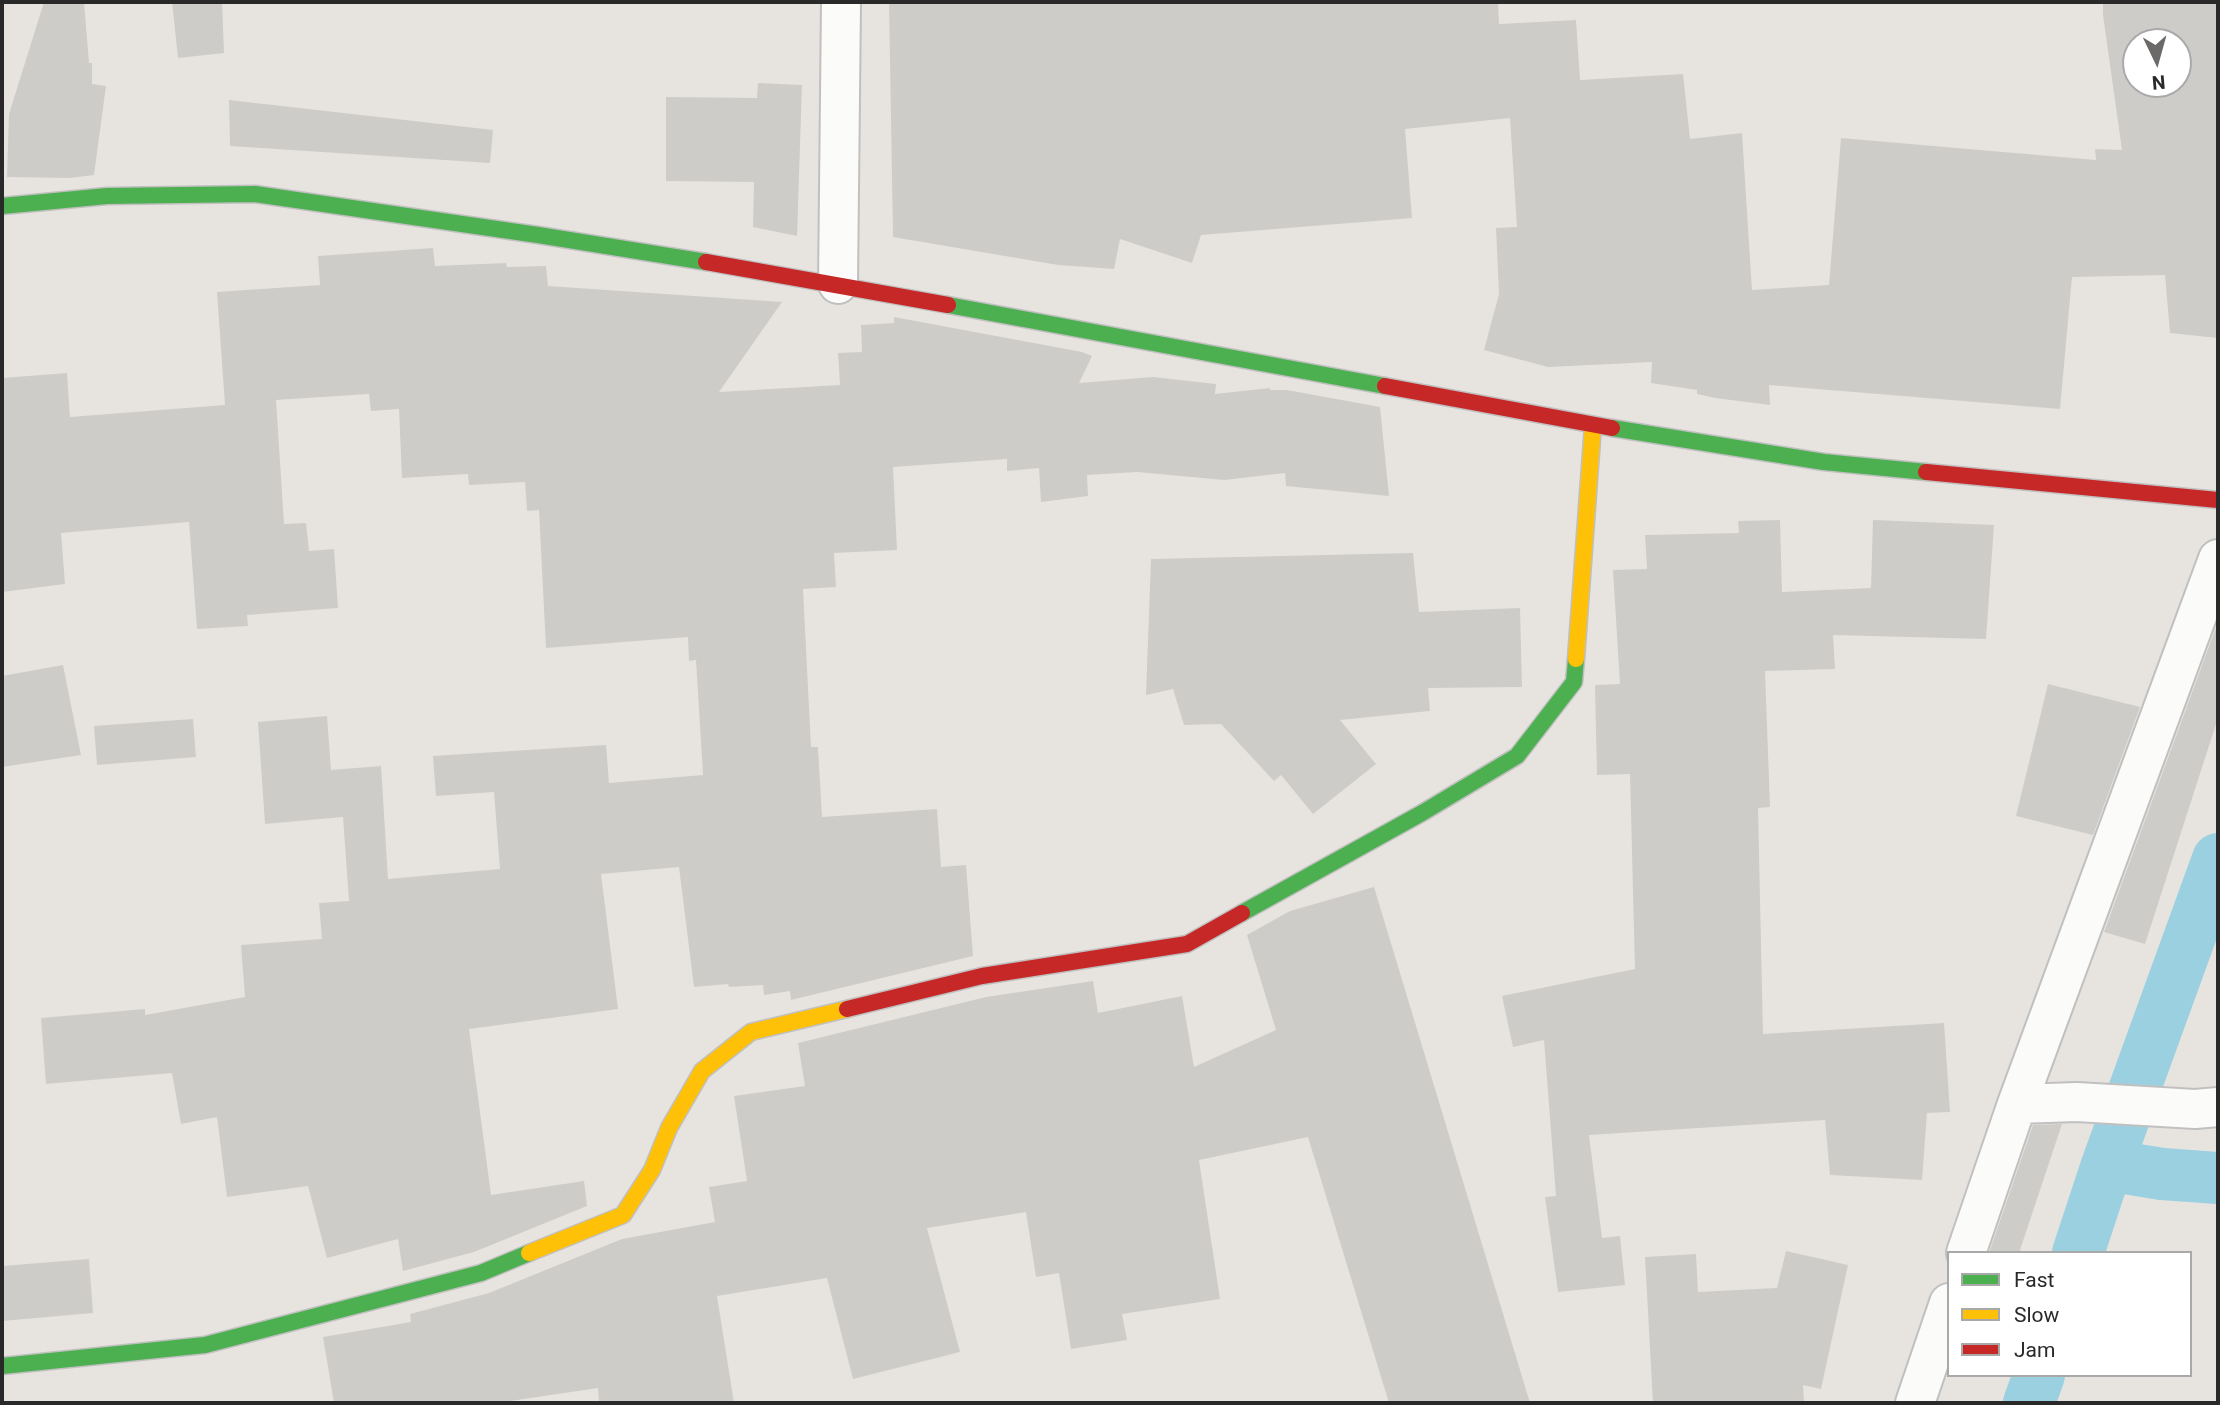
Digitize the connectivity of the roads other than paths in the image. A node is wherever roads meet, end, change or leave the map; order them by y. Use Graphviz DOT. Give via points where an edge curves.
graph roads {
  1 [pos="841,2"];
  2 [pos="2,206"];
  3 [pos="838,284"];
  4 [pos="1593,425"];
  5 [pos="2218,500"];
  6 [pos="2218,559"];
  7 [pos="2017,1104"];
  8 [pos="2207,1108"];
  9 [pos="1967,1251"];
  10 [pos="1947,1309"];
  11 [pos="2,1366"];
  12 [pos="1915,1403"];
  1 -- 3 [label="street"];
  2 -- 3 [label="street" via="107,196 255,194"];
  3 -- 4 [label="street"];
  4 -- 5 [label="street" via="1824,462"];
  4 -- 11 [label="street" via="1574,682 1517,756 1422,813 1187,944 982,976 751,1032 702,1071 668,1128 652,1170 623,1215 481,1273 205,1345"];
  6 -- 7 [label="street"];
  7 -- 8 [label="street"];
  7 -- 9 [label="street"];
  10 -- 12 [label="street"];
}
